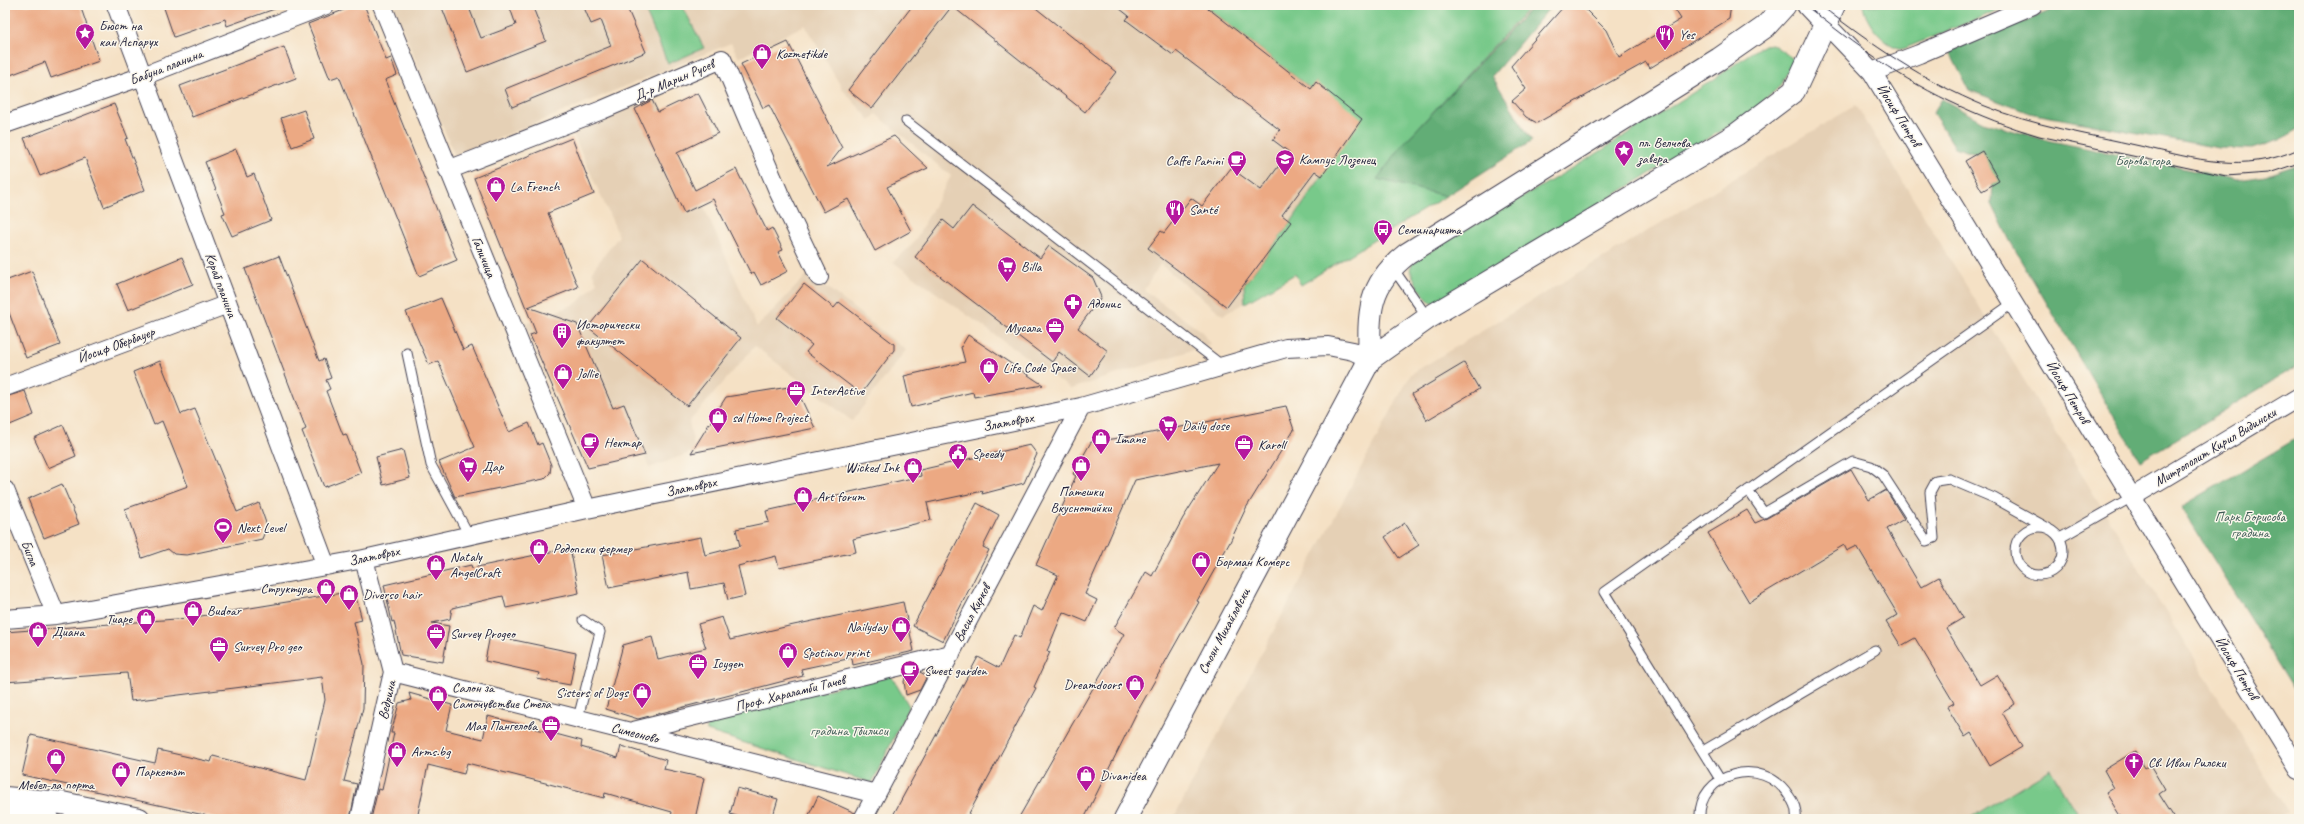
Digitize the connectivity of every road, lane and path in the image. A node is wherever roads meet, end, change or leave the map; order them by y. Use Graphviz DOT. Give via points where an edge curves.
graph roads {
  1 [pos="116,5"];
  2 [pos="326,5"];
  3 [pos="382,5"];
  4 [pos="1785,5"];
  5 [pos="1808,5"];
  6 [pos="2033,5"];
  7 [pos="1829,14"];
  8 [pos="1872,72"];
  9 [pos="143,76"];
  10 [pos="906,121"];
  11 [pos="5,124"];
  12 [pos="448,170"];
  13 [pos="1391,266"];
  14 [pos="819,277"];
  15 [pos="2013,303"];
  16 [pos="228,304"];
  17 [pos="1428,318"];
  18 [pos="407,354"];
  19 [pos="1370,359"];
  20 [pos="1223,366"];
  21 [pos="5,387"];
  22 [pos="2299,397"];
  23 [pos="1081,407"];
  24 [pos="5,490"];
  25 [pos="1748,490"];
  26 [pos="2132,497"];
  27 [pos="586,509"];
  28 [pos="2048,528"];
  29 [pos="469,535"];
  30 [pos="2060,538"];
  31 [pos="364,559"];
  32 [pos="326,566"];
  33 [pos="56,615"];
  34 [pos="5,619"];
  35 [pos="583,620"];
  36 [pos="1875,650"];
  37 [pos="951,654"];
  38 [pos="393,672"];
  39 [pos="578,718"];
  40 [pos="630,731"];
  41 [pos="1703,751"];
  42 [pos="2299,770"];
  43 [pos="1721,781"];
  44 [pos="876,794"];
  45 [pos="5,798"];
  46 [pos="5,808"];
  47 [pos="48,819"];
  48 [pos="139,819"];
  49 [pos="360,819"];
  50 [pos="863,819"];
  51 [pos="1125,819"];
  52 [pos="1700,819"];
  53 [pos="1796,819"];
  1 -- 9 [label="street, Кораб планина"];
  2 -- 9 [label="street, Бабуна планина"];
  3 -- 12 [label="street, Галичица"];
  4 -- 13 [label="street" via="1765,27 1719,59"];
  5 -- 7 [label="street"];
  6 -- 8 [label="street"];
  7 -- 8 [label="street, Йосиф Петров"];
  7 -- 17 [label="street" via="1794,91 1737,134"];
  8 -- 15 [label="street, Йосиф Петров"];
  9 -- 11 [label="street, Бабуна планина"];
  9 -- 16 [label="street, Кораб планина"];
  10 -- 20 [label="lane"];
  12 -- 14 [label="street, Д-р Марин Русев" via="602,110 722,59 779,193"];
  12 -- 27 [label="street, Галичица"];
  13 -- 17 [label="lane"];
  13 -- 19 [label="street" via="1377,288 1368,322"];
  15 -- 25 [label="lane"];
  15 -- 26 [label="street, Йосиф Петров"];
  16 -- 21 [label="street, Йосиф Обербауер"];
  16 -- 32 [label="street, Кораб планина"];
  17 -- 19 [label="street"];
  18 -- 29 [label="lane" via="432,465"];
  19 -- 20 [label="street, Златовръх" via="1353,351 1328,346 1286,348"];
  19 -- 51 [label="street, Стоян Михайловски"];
  20 -- 23 [label="street, Златовръх"];
  22 -- 26 [label="street, Митрополит Кирил Видински"];
  23 -- 27 [label="street, Златовръх"];
  23 -- 37 [label="street, Васил Кирков"];
  24 -- 33 [label="street, Бигла"];
  25 -- 28 [label="lane" via="1764,513 1853,461 1871,466 1884,475 1926,541 1934,538 1930,492 1936,481 1949,479 1994,498"];
  25 -- 41 [label="lane" via="1604,592"];
  26 -- 30 [label="lane"];
  26 -- 42 [label="street, Йосиф Петров"];
  27 -- 29 [label="street, Златовръх"];
  28 -- 30 [label="lane"];
  28 -- 30 [label="lane" via="2031,528 2018,538 2015,554 2022,568 2036,575 2044,575 2058,568 2064,553"];
  29 -- 31 [label="street, Златовръх"];
  31 -- 32 [label="street, Златовръх"];
  31 -- 38 [label="street, Ведрина"];
  32 -- 33 [label="street, Златовръх"];
  33 -- 34 [label="street, Златовръх"];
  35 -- 39 [label="lane" via="600,632"];
  36 -- 41 [label="lane"];
  37 -- 40 [label="street, Проф. Хараламби Тачев"];
  37 -- 44 [label="street, Васил Кирков"];
  38 -- 39 [label="street, Симеоново"];
  38 -- 49 [label="street, Ведрина"];
  39 -- 40 [label="street, Симеоново"];
  40 -- 44 [label="street, Симеоново"];
  41 -- 43 [label="lane"];
  43 -- 52 [label="lane" via="1704,800"];
  43 -- 53 [label="lane" via="1740,772 1756,772 1771,777 1784,787 1792,800"];
  44 -- 50 [label="street, Васил Кирков"];
  45 -- 48 [label="street" via="62,803"];
  46 -- 47 [label="street"];
}
